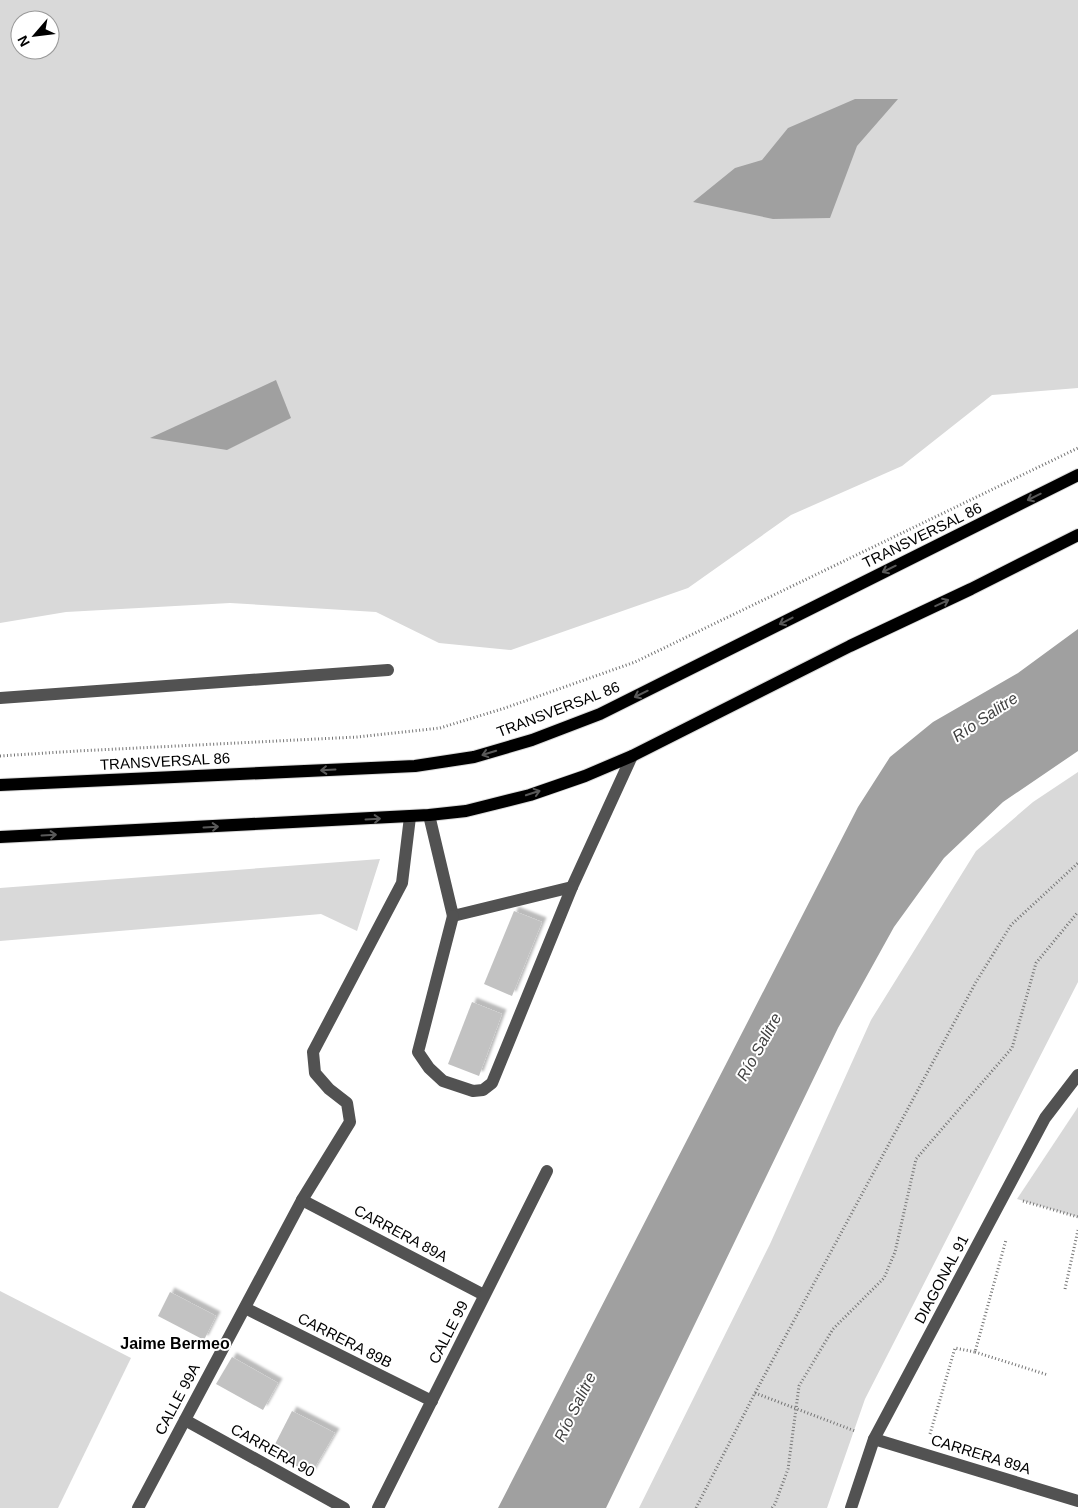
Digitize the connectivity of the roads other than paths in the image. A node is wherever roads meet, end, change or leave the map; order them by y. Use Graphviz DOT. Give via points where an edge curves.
graph roads {
  1 [pos="1078,475"];
  2 [pos="1078,536"];
  3 [pos="388,670"];
  4 [pos="0,698"];
  5 [pos="632,756"];
  6 [pos="0,785"];
  7 [pos="429,815"];
  8 [pos="410,817"];
  9 [pos="0,837"];
  10 [pos="572,887"];
  11 [pos="453,916"];
  12 [pos="1078,1075"];
  13 [pos="547,1171"];
  14 [pos="302,1200"];
  15 [pos="484,1295"];
  16 [pos="244,1308"];
  17 [pos="432,1401"];
  18 [pos="185,1420"];
  19 [pos="874,1439"];
  20 [pos="1078,1501"];
  21 [pos="138,1508"];
  22 [pos="344,1508"];
  23 [pos="378,1508"];
  24 [pos="851,1508"];
  1 -- 6 [label="main road, TRANSVERSAL 86, one-way" via="600,714 474,758 415,766"];
  5 -- 2 [label="main road, one-way"];
  3 -- 4 [label="street"];
  7 -- 5 [label="main road, one-way" via="530,795"];
  5 -- 10 [label="street"];
  7 -- 8 [label="main road"];
  7 -- 11 [label="street"];
  9 -- 8 [label="main road, one-way"];
  8 -- 14 [label="street, CALLE 99A" via="402,883 313,1052 315,1073 347,1103 350,1122"];
  10 -- 11 [label="street"];
  10 -- 11 [label="street" via="492,1084 483,1090 473,1091 443,1081 418,1052"];
  12 -- 19 [label="street, DIAGONAL 91" via="1045,1118"];
  13 -- 15 [label="street, CALLE 99"];
  14 -- 15 [label="street, CARRERA 89A"];
  14 -- 16 [label="street, CALLE 99A"];
  15 -- 17 [label="street, CALLE 99"];
  16 -- 17 [label="street, CARRERA 89B"];
  16 -- 18 [label="street, CALLE 99A"];
  17 -- 23 [label="street, CALLE 99"];
  18 -- 21 [label="street, CALLE 99A"];
  18 -- 22 [label="street, CARRERA 90"];
  19 -- 20 [label="street, CARRERA 89A"];
  19 -- 24 [label="street, DIAGONAL 91"];
}
